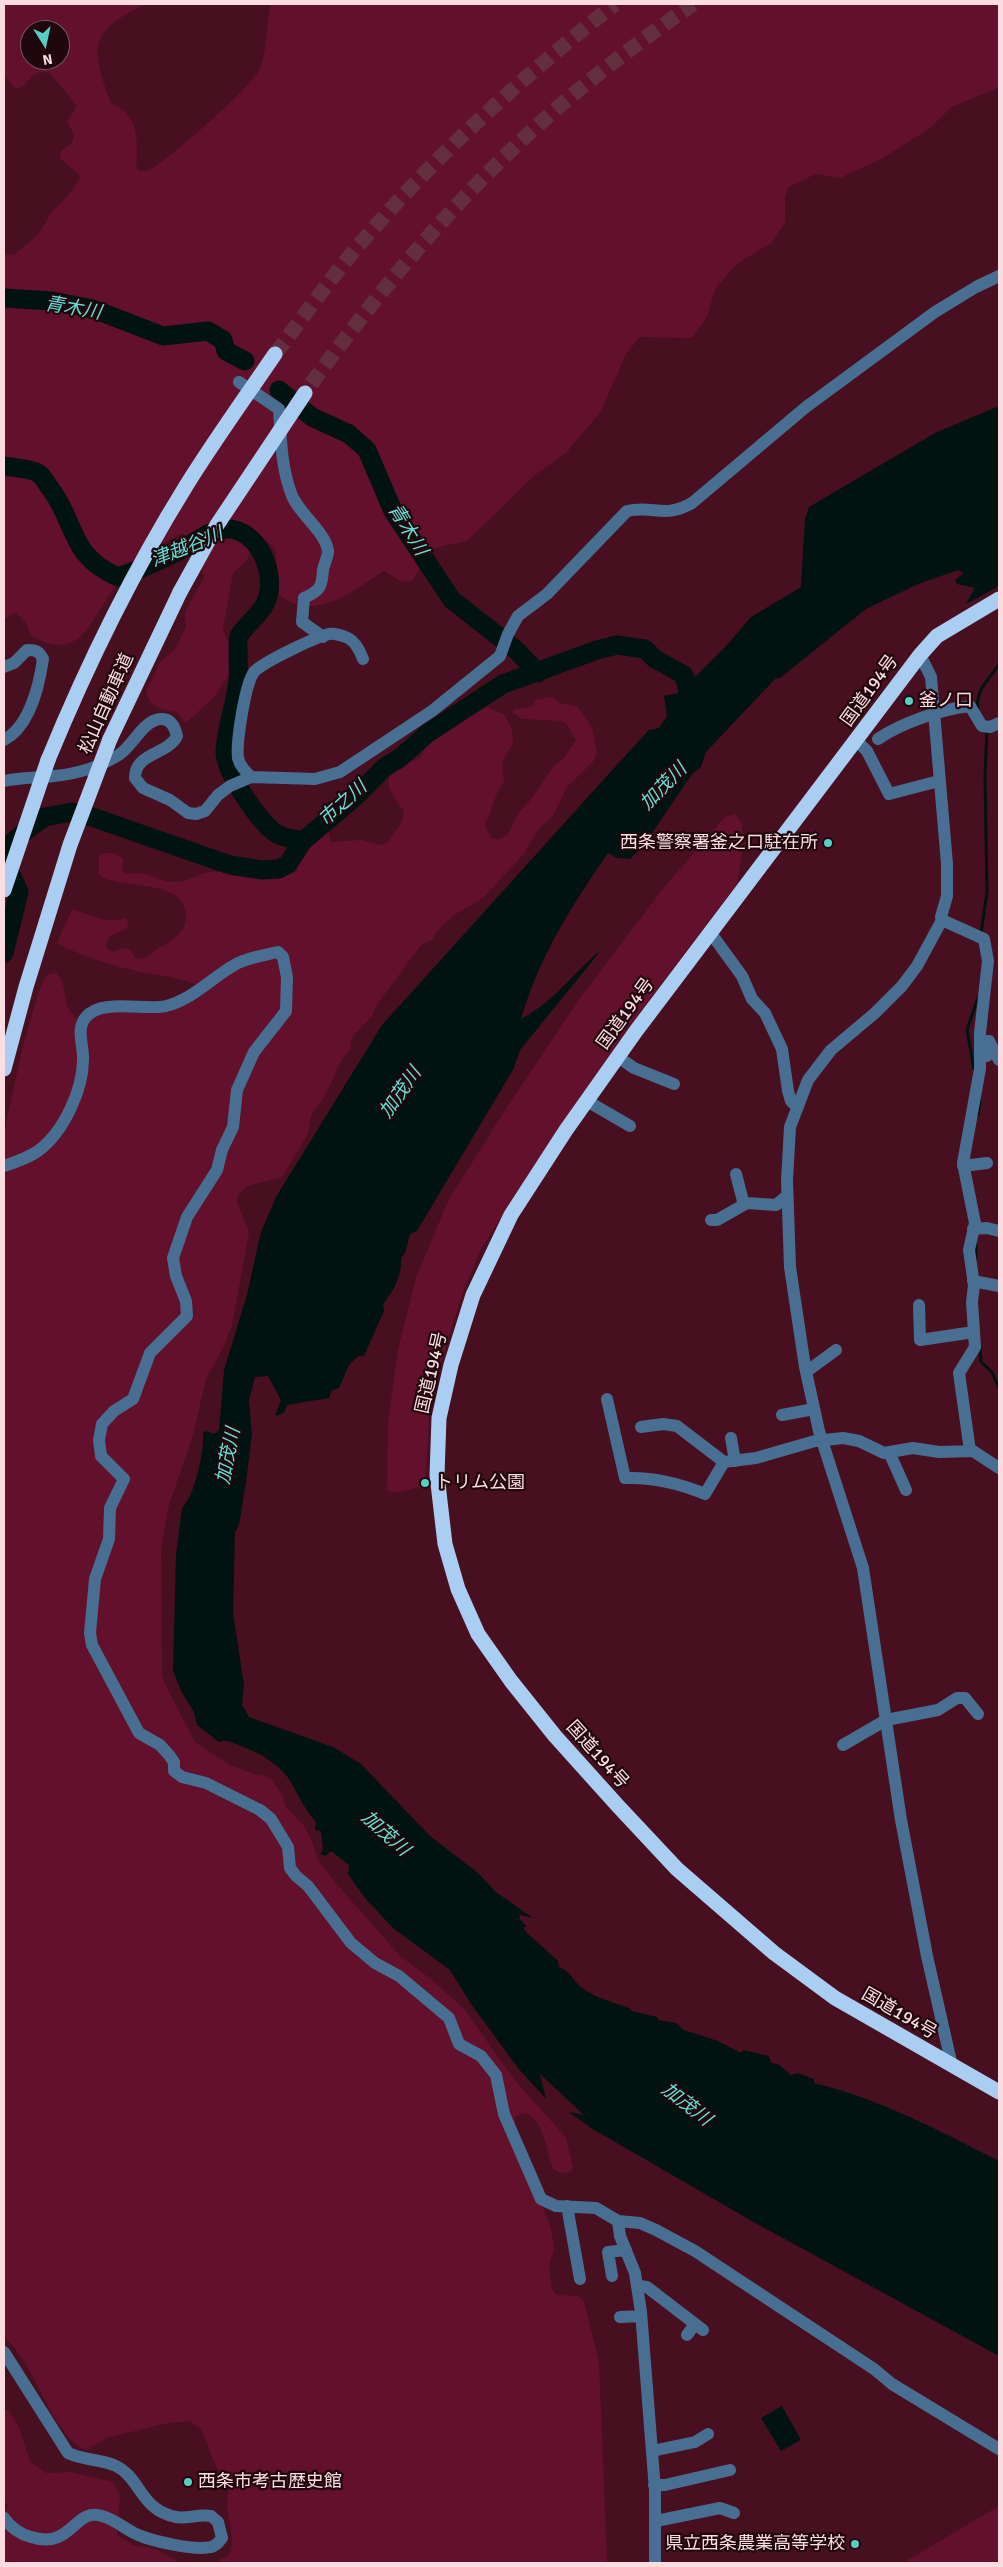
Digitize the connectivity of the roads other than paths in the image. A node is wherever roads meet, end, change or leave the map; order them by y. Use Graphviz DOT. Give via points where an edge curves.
graph roads {
  1 [pos="999,276"];
  2 [pos="276,354"];
  3 [pos="245,386"];
  4 [pos="308,388"];
  5 [pos="999,598"];
  6 [pos="323,637"];
  7 [pos="920,655"];
  8 [pos="363,660"];
  9 [pos="4,667"];
  10 [pos="933,716"];
  11 [pos="999,723"];
  12 [pos="878,739"];
  13 [pos="4,740"];
  14 [pos="857,741"];
  15 [pos="247,779"];
  16 [pos="4,780"];
  17 [pos="939,781"];
  18 [pos="4,890"];
  19 [pos="942,920"];
  20 [pos="710,932"];
  21 [pos="984,940"];
  22 [pos="999,945"];
  23 [pos="618,1057"];
  24 [pos="999,1060"];
  25 [pos="980,1069"];
  26 [pos="4,1070"];
  27 [pos="674,1084"];
  28 [pos="587,1101"];
  29 [pos="797,1107"];
  30 [pos="630,1126"];
  31 [pos="987,1164"];
  32 [pos="4,1166"];
  33 [pos="963,1166"];
  34 [pos="736,1174"];
  35 [pos="787,1196"];
  36 [pos="744,1205"];
  37 [pos="711,1220"];
  38 [pos="973,1229"];
  39 [pos="999,1231"];
  40 [pos="973,1281"];
  41 [pos="999,1286"];
  42 [pos="919,1305"];
  43 [pos="974,1332"];
  44 [pos="836,1350"];
  45 [pos="806,1372"];
  46 [pos="607,1399"];
  47 [pos="814,1408"];
  48 [pos="782,1415"];
  49 [pos="641,1427"];
  50 [pos="731,1438"];
  51 [pos="822,1440"];
  52 [pos="970,1451"];
  53 [pos="889,1452"];
  54 [pos="729,1462"];
  55 [pos="999,1468"];
  56 [pos="906,1490"];
  57 [pos="978,1714"];
  58 [pos="886,1720"];
  59 [pos="843,1745"];
  60 [pos="952,2066"];
  61 [pos="999,2092"];
  62 [pos="567,2206"];
  63 [pos="618,2221"];
  64 [pos="626,2250"];
  65 [pos="612,2276"];
  66 [pos="580,2279"];
  67 [pos="638,2286"];
  68 [pos="641,2316"];
  69 [pos="620,2317"];
  70 [pos="687,2335"];
  71 [pos="4,2352"];
  72 [pos="708,2434"];
  73 [pos="999,2449"];
  74 [pos="652,2451"];
  75 [pos="730,2470"];
  76 [pos="654,2485"];
  77 [pos="734,2513"];
  78 [pos="4,2518"];
  79 [pos="656,2521"];
  80 [pos="655,2563"];
  1 -- 15 [label="street" via="935,312 806,407 692,503 673,512 637,509 622,514 547,594 518,616 500,656 432,711 340,772 315,778"];
  2 -- 3 [label="highway, 松山自動車道"];
  3 -- 6 [label="street" via="279,409 282,462 291,495 328,552 323,584 317,592 304,598 302,622"];
  3 -- 18 [label="highway, 松山自動車道, bridge" via="217,440 163,525 106,631 48,760"];
  4 -- 26 [label="highway, 松山自動車道, bridge" via="217,525 180,592 110,739 70,845"];
  5 -- 7 [label="highway, 国道194号" via="937,636"];
  6 -- 8 [label="street" via="330,634 348,637 357,646"];
  6 -- 15 [label="street" via="276,657 254,671 248,682 238,749 238,760"];
  7 -- 10 [label="street" via="931,677"];
  7 -- 14 [label="highway, 国道194号"];
  9 -- 13 [label="street" via="14,663 27,650 40,653 43,659 26,719 16,733"];
  10 -- 11 [label="street" via="970,706 982,726 990,728"];
  10 -- 12 [label="street" via="900,726"];
  10 -- 17 [label="street"];
  14 -- 17 [label="street" via="867,751 889,794"];
  14 -- 20 [label="highway, 国道194号"];
  15 -- 16 [label="street" via="230,786 206,811 196,814 188,813 170,800 143,788 135,778 138,765 145,758 174,744 177,736 173,724 160,719 151,722 126,751 116,757 75,772"];
  17 -- 19 [label="street" via="948,864"];
  19 -- 21 [label="street"];
  19 -- 29 [label="street" via="902,986 823,1058 808,1080"];
  20 -- 23 [label="highway, 国道194号"];
  20 -- 29 [label="street" via="742,976 752,999 765,1013 782,1049 788,1092"];
  21 -- 22 [label="street"];
  21 -- 25 [label="street" via="988,961 980,1033"];
  23 -- 27 [label="street" via="634,1068"];
  23 -- 28 [label="highway, 国道194号"];
  24 -- 25 [label="street" via="989,1041 987,1061"];
  25 -- 33 [label="street"];
  28 -- 30 [label="street"];
  28 -- 60 [label="highway, 国道194号" via="511,1215 492,1250 473,1295 451,1365 439,1418 437,1475 445,1544 458,1589 478,1634 511,1681 555,1736 677,1869 774,1953 835,1998"];
  29 -- 35 [label="street" via="787,1143"];
  31 -- 33 [label="street"];
  32 -- 62 [label="street" via="38,1151 60,1126 83,1070 80,1032 81,1022 87,1014 129,1005 165,1007 182,1001 238,963 278,952 284,957 288,977 286,1011 254,1052 237,1090 233,1127 216,1170 187,1217 173,1258 187,1316 150,1353 132,1399 102,1424 101,1456 124,1479 124,1485 110,1508 108,1539 95,1578 90,1633 92,1645 139,1733 160,1745 174,1762 174,1771 182,1777 206,1783 260,1810 271,1819 288,1848 290,1868 308,1886 351,1943 375,1963 399,1976 449,2018 459,2044 481,2056 496,2075 504,2114 537,2192 548,2203"];
  33 -- 38 [label="street" via="975,1223"];
  34 -- 36 [label="street"];
  35 -- 36 [label="street" via="776,1205 757,1202"];
  35 -- 45 [label="street" via="790,1267"];
  36 -- 37 [label="street"];
  38 -- 39 [label="street"];
  38 -- 40 [label="street" via="969,1250"];
  40 -- 41 [label="street"];
  40 -- 43 [label="street"];
  42 -- 43 [label="street" via="920,1340"];
  43 -- 52 [label="street" via="975,1347 959,1373"];
  44 -- 45 [label="street"];
  45 -- 47 [label="street"];
  46 -- 54 [label="street" via="626,1478 677,1482 705,1494"];
  47 -- 48 [label="street"];
  47 -- 51 [label="street"];
  49 -- 54 [label="street" via="677,1426"];
  50 -- 54 [label="street"];
  51 -- 53 [label="street" via="852,1439 875,1450"];
  51 -- 54 [label="street"];
  51 -- 58 [label="street" via="863,1568"];
  52 -- 53 [label="street" via="940,1452 913,1448"];
  52 -- 55 [label="street"];
  53 -- 56 [label="street"];
  57 -- 58 [label="street" via="962,1698 938,1710"];
  58 -- 59 [label="street"];
  58 -- 60 [label="street" via="901,1820"];
  60 -- 61 [label="highway, 国道194号"];
  62 -- 63 [label="street" via="596,2208"];
  62 -- 66 [label="street"];
  63 -- 64 [label="street"];
  63 -- 73 [label="street" via="640,2223 695,2251 892,2384"];
  64 -- 65 [label="street" via="608,2252"];
  64 -- 67 [label="street"];
  67 -- 68 [label="street"];
  67 -- 70 [label="street" via="647,2287 699,2327"];
  68 -- 69 [label="street"];
  68 -- 74 [label="street"];
  71 -- 78 [label="street" via="68,2453 116,2466 125,2472 144,2498 163,2513 178,2517 211,2516 218,2522 222,2538 211,2547 196,2548 147,2538 94,2514 84,2517 58,2539 48,2541 20,2534"];
  72 -- 74 [label="street" via="695,2442"];
  74 -- 76 [label="street"];
  75 -- 76 [label="street"];
  76 -- 79 [label="street"];
  77 -- 79 [label="street" via="720,2508"];
  79 -- 80 [label="street"];
}
